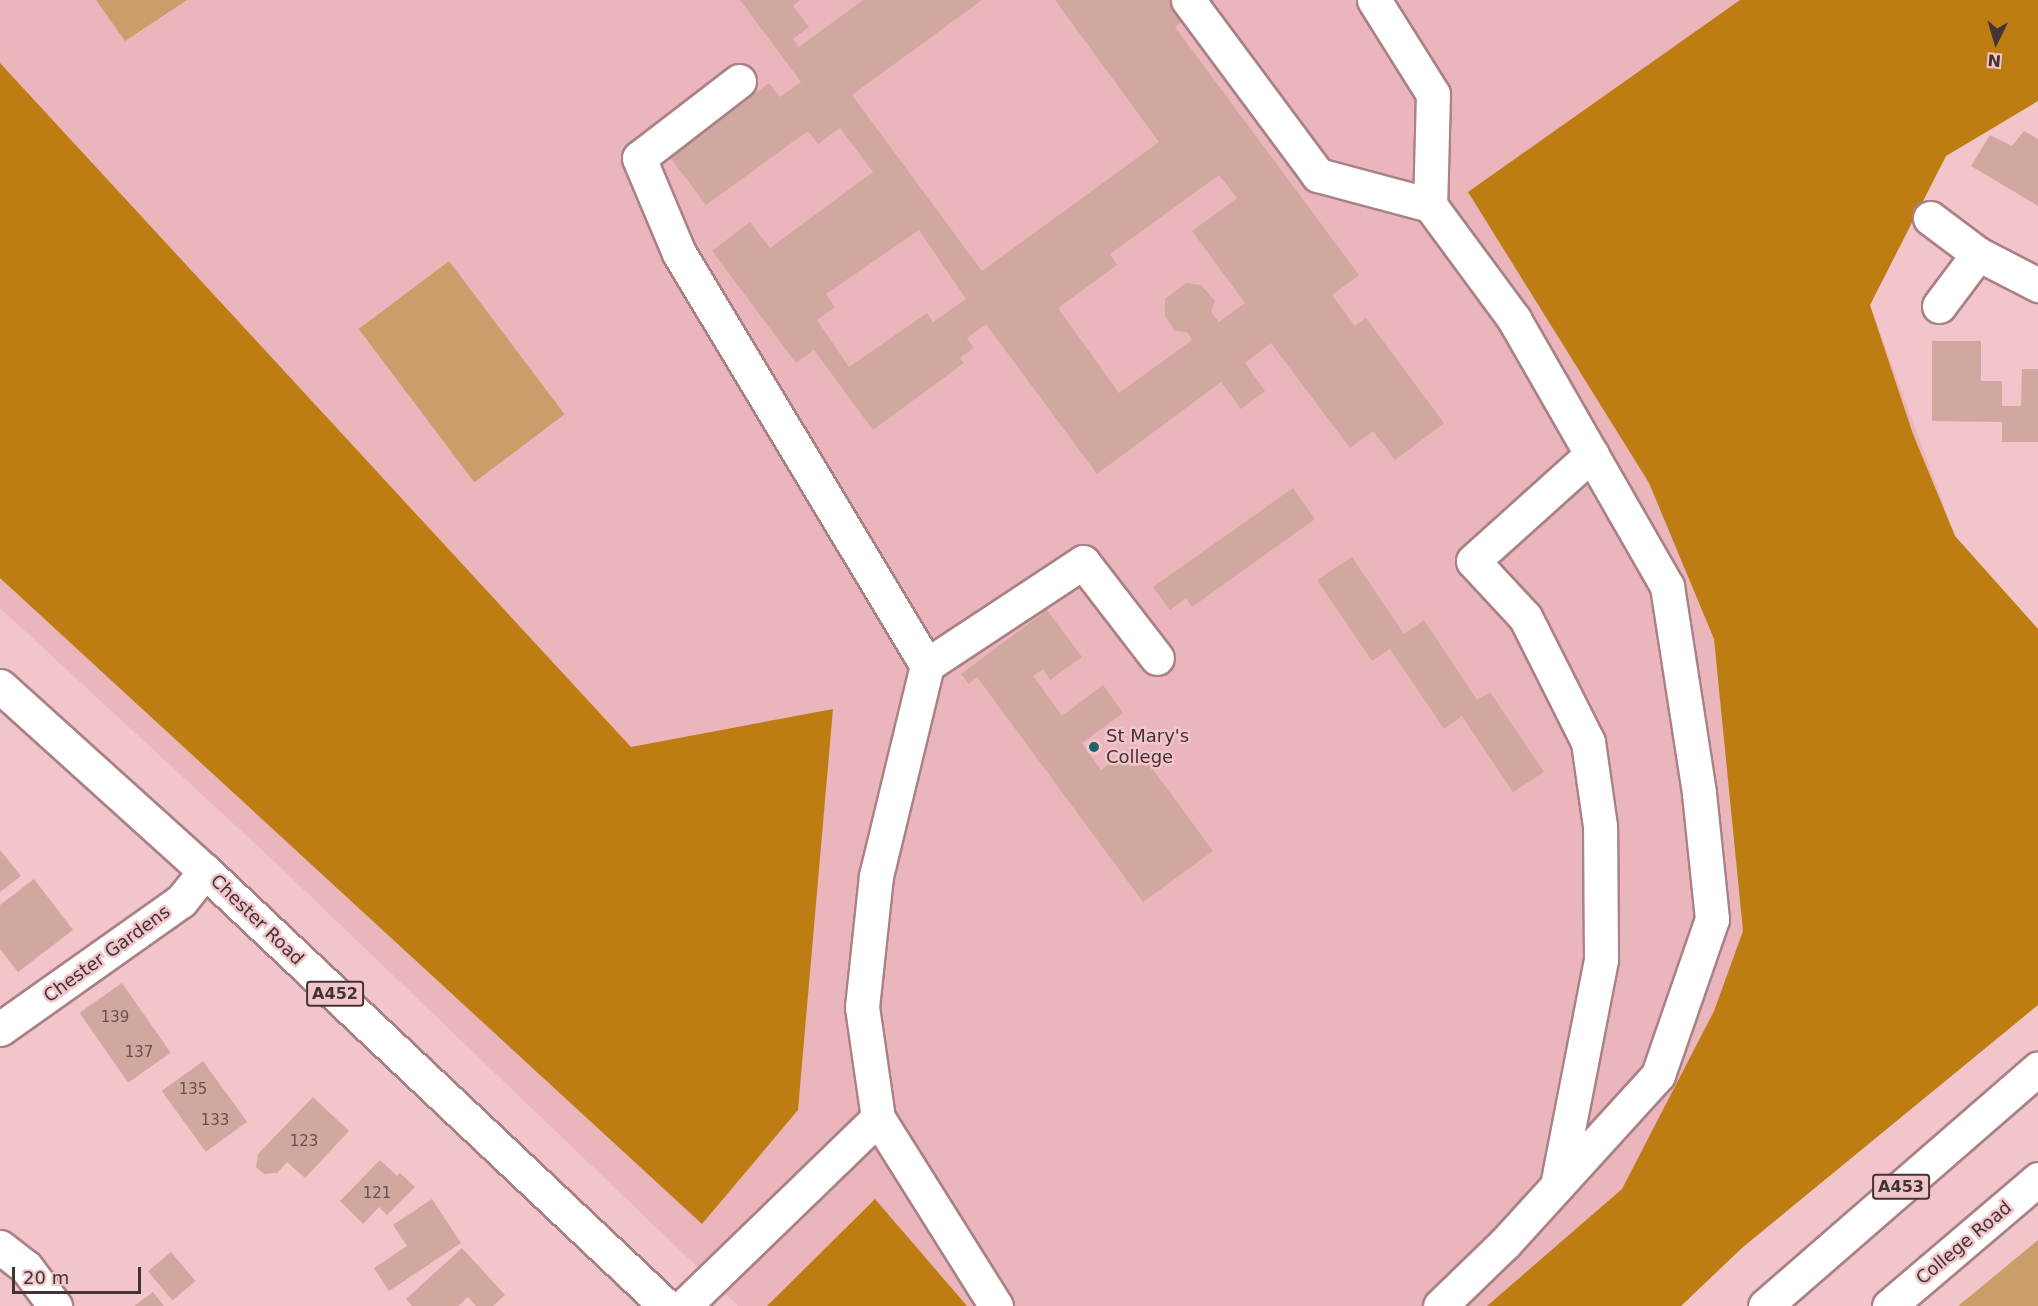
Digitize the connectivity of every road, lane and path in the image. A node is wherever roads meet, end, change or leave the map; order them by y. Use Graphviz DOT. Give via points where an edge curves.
graph roads {
  1 [pos="1188,0"];
  2 [pos="1374,0"];
  3 [pos="739,81"];
  4 [pos="1430,205"];
  5 [pos="1930,218"];
  6 [pos="1978,254"];
  7 [pos="2038,285"];
  8 [pos="1939,306"];
  9 [pos="1592,454"];
  10 [pos="1157,658"];
  11 [pos="927,665"];
  12 [pos="0,686"];
  13 [pos="205,871"];
  14 [pos="0,1029"];
  15 [pos="2038,1069"];
  16 [pos="878,1118"];
  17 [pos="2038,1179"];
  18 [pos="1557,1186"];
  19 [pos="0,1247"];
  20 [pos="55,1306"];
  21 [pos="666,1306"];
  22 [pos="684,1306"];
  23 [pos="996,1306"];
  24 [pos="1440,1306"];
  25 [pos="1765,1306"];
  26 [pos="1889,1306"];
  1 -- 4 [label="main road" via="1318,175"];
  2 -- 4 [label="main road" via="1433,94"];
  3 -- 11 [label="main road" via="639,158 679,253"];
  4 -- 9 [label="main road" via="1514,319"];
  5 -- 6 [label="main road"];
  6 -- 7 [label="main road"];
  6 -- 8 [label="main road"];
  9 -- 18 [label="main road" via="1667,586 1699,793 1712,919 1658,1075"];
  9 -- 18 [label="main road" via="1473,561 1525,617 1588,742 1600,826 1601,959"];
  10 -- 11 [label="main road" via="1083,562"];
  11 -- 16 [label="main road" via="876,876 872,909 862,1007"];
  12 -- 13 [label="main road, Chester Road / A452"];
  13 -- 14 [label="main road, Chester Gardens" via="181,901"];
  13 -- 21 [label="main road, Chester Road / A452"];
  15 -- 25 [label="main road, A453"];
  16 -- 22 [label="main road"];
  16 -- 23 [label="main road"];
  17 -- 26 [label="main road, College Road"];
  18 -- 24 [label="main road"];
  19 -- 20 [label="main road" via="26,1267"];
}
